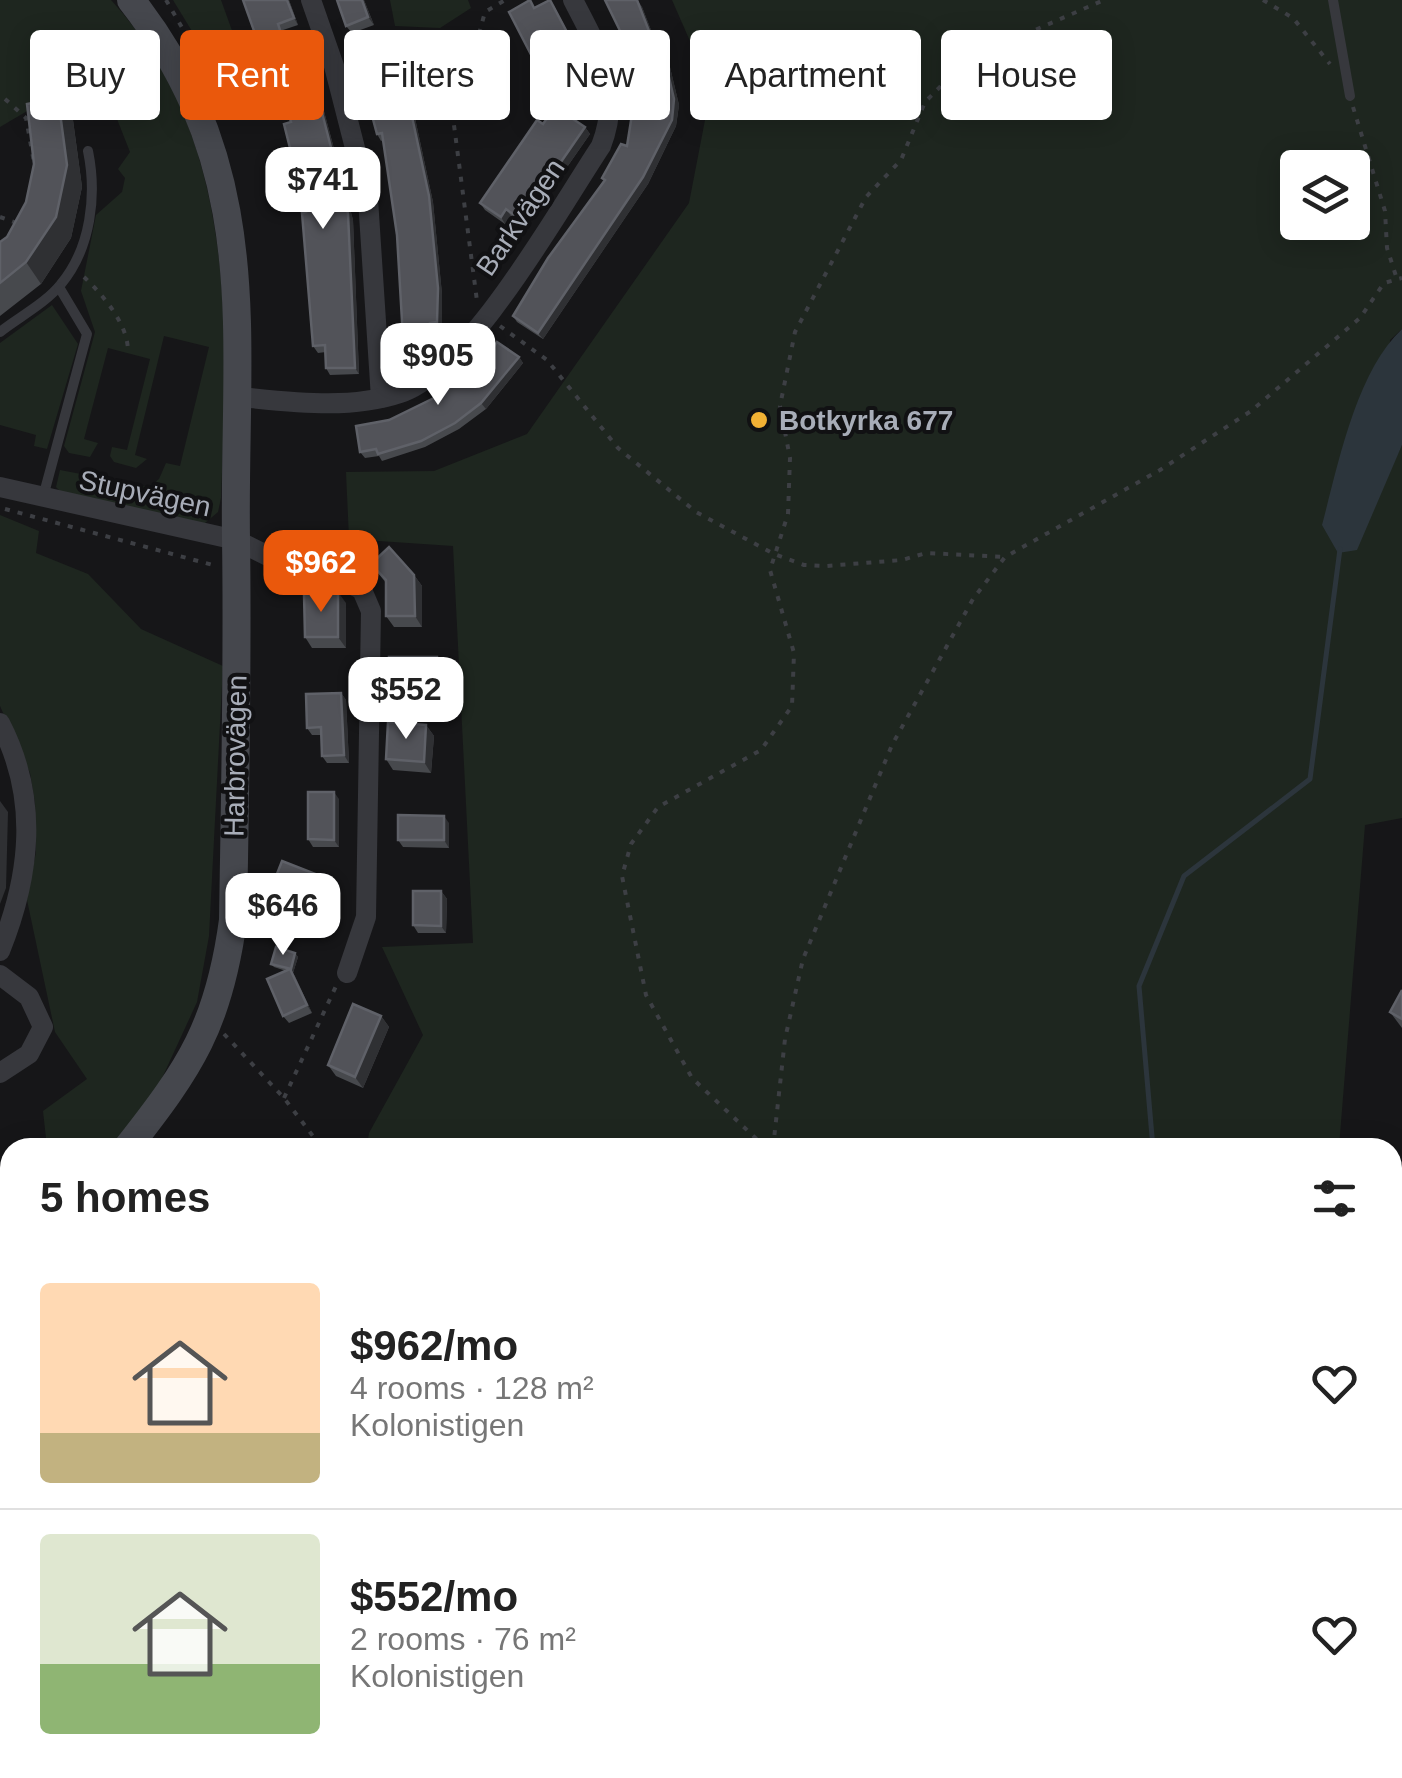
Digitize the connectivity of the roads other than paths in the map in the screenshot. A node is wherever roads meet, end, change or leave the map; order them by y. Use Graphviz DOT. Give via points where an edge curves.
graph roads {
  1 [pos="131,0"];
  2 [pos="311,0"];
  3 [pos="573,0"];
  4 [pos="1333,0"];
  5 [pos="1350,96"];
  6 [pos="88,151"];
  7 [pos="59,287"];
  8 [pos="0,332"];
  9 [pos="240,397"];
  10 [pos="381,398"];
  11 [pos="0,488"];
  12 [pos="42,499"];
  13 [pos="237,553"];
  14 [pos="0,723"];
  15 [pos="0,950"];
  16 [pos="347,973"];
  17 [pos="0,975"];
  18 [pos="0,1074"];
  19 [pos="135,1138"];
  1 -- 9 [label="street, Harbrovägen" via="175,66 218,167 233,230"];
  2 -- 10 [label="street" via="368,199"];
  3 -- 10 [label="street, Barkvägen" via="606,64 612,96 601,146 454,355 426,379"];
  4 -- 5 [label="lane"];
  6 -- 7 [label="lane" via="93,204"];
  7 -- 8 [label="lane"];
  7 -- 12 [label="lane, Stupvägen" via="87,334"];
  9 -- 10 [label="street, Barkvägen" via="311,403"];
  9 -- 13 [label="street, Harbrovägen"];
  11 -- 12 [label="street, Stupvägen"];
  12 -- 13 [label="street, Stupvägen"];
  13 -- 16 [label="street, Stupvägen" via="345,577 362,590 372,611 366,917"];
  13 -- 19 [label="street, Harbrovägen" via="233,920 226,973 184,1076"];
  14 -- 15 [label="street" via="27,803 21,892"];
  17 -- 18 [label="street" via="28,998 43,1027 29,1054"];
}
